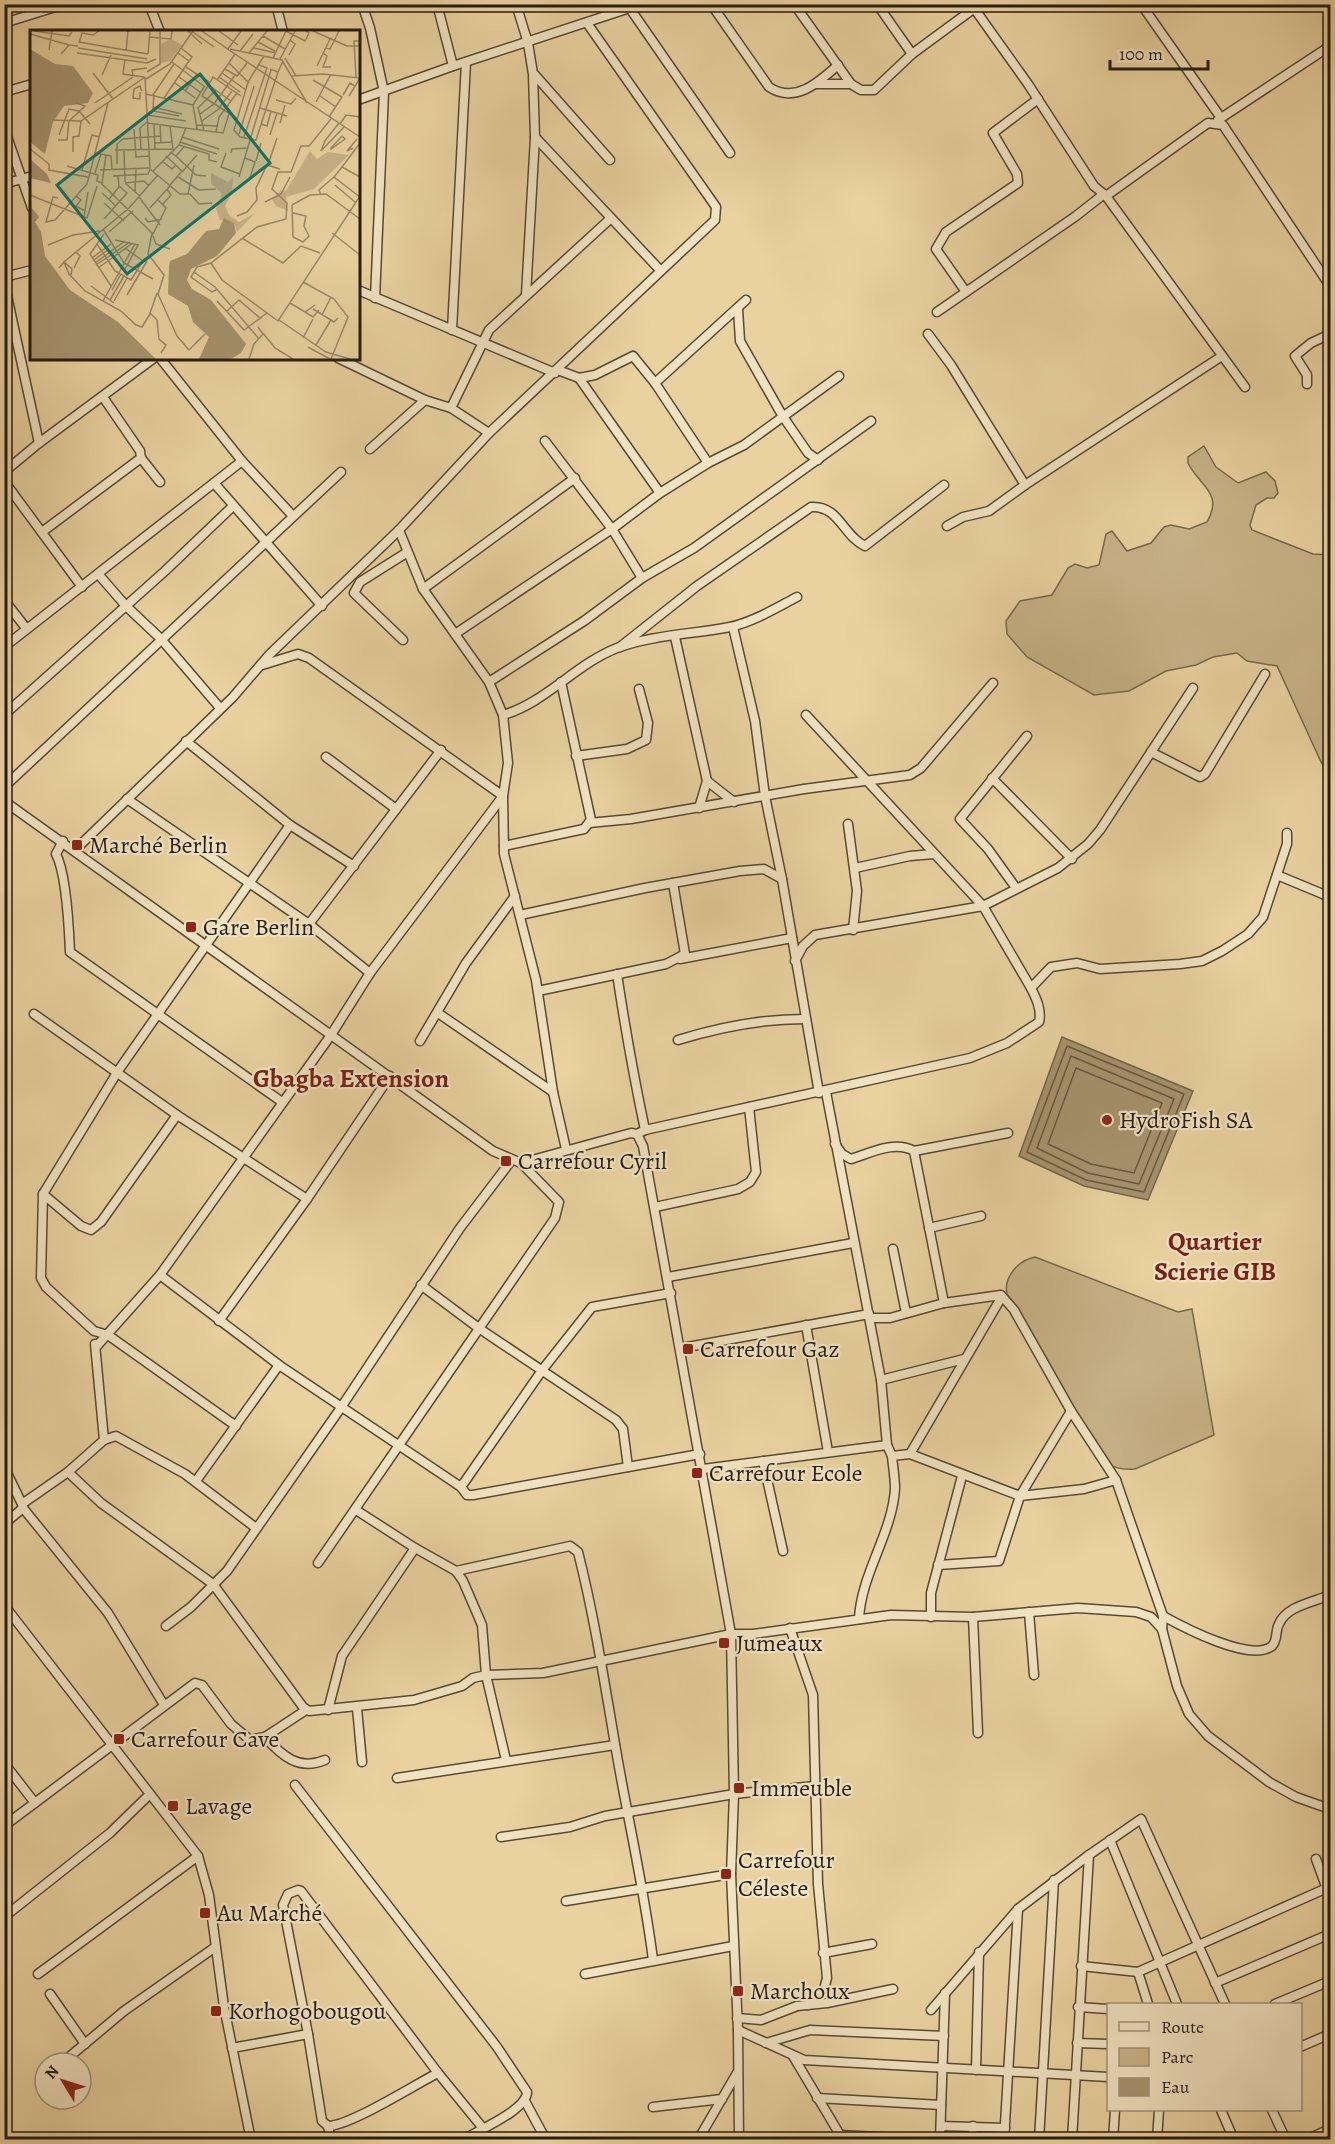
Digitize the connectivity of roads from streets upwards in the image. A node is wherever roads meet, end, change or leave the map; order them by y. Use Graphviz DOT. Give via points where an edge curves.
graph roads {
  1 [pos="65,4"];
  2 [pos="162,4"];
  3 [pos="276,4"];
  4 [pos="362,4"];
  5 [pos="437,4"];
  6 [pos="516,4"];
  7 [pos="642,4"];
  8 [pos="711,4"];
  9 [pos="794,4"];
  10 [pos="877,4"];
  11 [pos="1142,4"];
  12 [pos="150,6"];
  13 [pos="975,6"];
  14 [pos="631,10"];
  15 [pos="4,23"];
  16 [pos="587,23"];
  17 [pos="159,30"];
  18 [pos="282,30"];
  19 [pos="528,43"];
  20 [pos="1330,46"];
  21 [pos="912,54"];
  22 [pos="466,62"];
  23 [pos="837,65"];
  24 [pos="453,66"];
  25 [pos="533,74"];
  26 [pos="816,84"];
  27 [pos="851,84"];
  28 [pos="30,85"];
  29 [pos="4,92"];
  30 [pos="384,92"];
  31 [pos="360,99"];
  32 [pos="1038,99"];
  33 [pos="1218,120"];
  34 [pos="4,128"];
  35 [pos="535,137"];
  36 [pos="730,153"];
  37 [pos="610,160"];
  38 [pos="27,177"];
  39 [pos="4,184"];
  40 [pos="1105,195"];
  41 [pos="30,196"];
  42 [pos="610,219"];
  43 [pos="30,270"];
  44 [pos="660,270"];
  45 [pos="4,277"];
  46 [pos="4,282"];
  47 [pos="1330,286"];
  48 [pos="360,291"];
  49 [pos="966,292"];
  50 [pos="526,295"];
  51 [pos="375,298"];
  52 [pos="746,300"];
  53 [pos="738,309"];
  54 [pos="937,312"];
  55 [pos="452,330"];
  56 [pos="928,334"];
  57 [pos="1330,334"];
  58 [pos="482,342"];
  59 [pos="1222,356"];
  60 [pos="151,360"];
  61 [pos="162,360"];
  62 [pos="342,360"];
  63 [pos="557,371"];
  64 [pos="839,376"];
  65 [pos="579,378"];
  66 [pos="656,383"];
  67 [pos="1307,384"];
  68 [pos="1245,387"];
  69 [pos="104,397"];
  70 [pos="425,400"];
  71 [pos="452,408"];
  72 [pos="782,415"];
  73 [pos="871,421"];
  74 [pos="489,433"];
  75 [pos="545,441"];
  76 [pos="39,443"];
  77 [pos="370,449"];
  78 [pos="141,458"];
  79 [pos="818,460"];
  80 [pos="242,461"];
  81 [pos="708,464"];
  82 [pos="4,472"];
  83 [pos="341,472"];
  84 [pos="575,478"];
  85 [pos="4,482"];
  86 [pos="160,482"];
  87 [pos="214,483"];
  88 [pos="944,485"];
  89 [pos="1025,485"];
  90 [pos="660,493"];
  91 [pos="233,506"];
  92 [pos="293,516"];
  93 [pos="947,526"];
  94 [pos="612,529"];
  95 [pos="399,530"];
  96 [pos="42,532"];
  97 [pos="265,541"];
  98 [pos="406,553"];
  99 [pos="99,575"];
  100 [pos="642,578"];
  101 [pos="82,586"];
  102 [pos="423,589"];
  103 [pos="796,597"];
  104 [pos="4,600"];
  105 [pos="126,606"];
  106 [pos="322,606"];
  107 [pos="733,627"];
  108 [pos="26,628"];
  109 [pos="455,634"];
  110 [pos="675,637"];
  111 [pos="161,639"];
  112 [pos="403,640"];
  113 [pos="4,647"];
  114 [pos="620,647"];
  115 [pos="259,666"];
  116 [pos="1265,674"];
  117 [pos="489,682"];
  118 [pos="561,682"];
  119 [pos="993,683"];
  120 [pos="1194,688"];
  121 [pos="639,689"];
  122 [pos="220,708"];
  123 [pos="4,715"];
  124 [pos="503,715"];
  125 [pos="806,715"];
  126 [pos="1027,736"];
  127 [pos="186,741"];
  128 [pos="441,750"];
  129 [pos="1151,752"];
  130 [pos="576,756"];
  131 [pos="326,757"];
  132 [pos="992,778"];
  133 [pos="870,781"];
  134 [pos="707,782"];
  135 [pos="4,787"];
  136 [pos="503,795"];
  137 [pos="765,796"];
  138 [pos="127,799"];
  139 [pos="4,801"];
  140 [pos="734,802"];
  141 [pos="699,808"];
  142 [pos="396,809"];
  143 [pos="590,823"];
  144 [pos="848,824"];
  145 [pos="290,825"];
  146 [pos="1287,833"];
  147 [pos="63,842"];
  148 [pos="504,846"];
  149 [pos="75,850"];
  150 [pos="934,854"];
  151 [pos="1072,859"];
  152 [pos="354,866"];
  153 [pos="855,868"];
  154 [pos="1277,875"];
  155 [pos="782,879"];
  156 [pos="250,883"];
  157 [pos="673,883"];
  158 [pos="1016,888"];
  159 [pos="515,896"];
  160 [pos="1330,897"];
  161 [pos="983,906"];
  162 [pos="520,915"];
  163 [pos="309,924"];
  164 [pos="853,930"];
  165 [pos="792,938"];
  166 [pos="204,946"];
  167 [pos="680,959"];
  168 [pos="795,961"];
  169 [pos="370,973"];
  170 [pos="617,975"];
  171 [pos="1031,988"];
  172 [pos="538,991"];
  173 [pos="438,1013"];
  174 [pos="34,1014"];
  175 [pos="156,1015"];
  176 [pos="804,1019"];
  177 [pos="332,1035"];
  178 [pos="678,1040"];
  179 [pos="420,1041"];
  180 [pos="118,1071"];
  181 [pos="390,1076"];
  182 [pos="554,1092"];
  183 [pos="822,1092"];
  184 [pos="282,1102"];
  185 [pos="750,1107"];
  186 [pos="177,1115"];
  187 [pos="641,1132"];
  188 [pos="1008,1133"];
  189 [pos="834,1142"];
  190 [pos="566,1149"];
  191 [pos="914,1151"];
  192 [pos="242,1158"];
  193 [pos="511,1161"];
  194 [pos="521,1163"];
  195 [pos="43,1194"];
  196 [pos="307,1199"];
  197 [pos="655,1207"];
  198 [pos="981,1216"];
  199 [pos="929,1228"];
  200 [pos="853,1243"];
  201 [pos="893,1249"];
  202 [pos="160,1275"];
  203 [pos="668,1277"];
  204 [pos="421,1285"];
  205 [pos="671,1293"];
  206 [pos="1001,1298"];
  207 [pos="944,1302"];
  208 [pos="906,1313"];
  209 [pos="870,1316"];
  210 [pos="219,1321"];
  211 [pos="806,1325"];
  212 [pos="480,1329"];
  213 [pos="94,1331"];
  214 [pos="108,1335"];
  215 [pos="96,1347"];
  216 [pos="682,1348"];
  217 [pos="964,1359"];
  218 [pos="279,1365"];
  219 [pos="543,1369"];
  220 [pos="882,1380"];
  221 [pos="340,1409"];
  222 [pos="1071,1411"];
  223 [pos="236,1426"];
  224 [pos="104,1440"];
  225 [pos="887,1445"];
  226 [pos="399,1447"];
  227 [pos="828,1452"];
  228 [pos="700,1454"];
  229 [pos="910,1454"];
  230 [pos="892,1456"];
  231 [pos="763,1461"];
  232 [pos="4,1467"];
  233 [pos="628,1467"];
  234 [pos="704,1469"];
  235 [pos="68,1472"];
  236 [pos="962,1476"];
  237 [pos="1116,1480"];
  238 [pos="196,1481"];
  239 [pos="461,1487"];
  240 [pos="1020,1496"];
  241 [pos="22,1506"];
  242 [pos="356,1510"];
  243 [pos="4,1524"];
  244 [pos="256,1528"];
  245 [pos="415,1548"];
  246 [pos="783,1551"];
  247 [pos="318,1563"];
  248 [pos="938,1565"];
  249 [pos="456,1570"];
  250 [pos="213,1584"];
  251 [pos="1330,1595"];
  252 [pos="4,1605"];
  253 [pos="1029,1612"];
  254 [pos="1163,1616"];
  255 [pos="931,1617"];
  256 [pos="973,1617"];
  257 [pos="859,1619"];
  258 [pos="166,1626"];
  259 [pos="790,1628"];
  260 [pos="1162,1629"];
  261 [pos="731,1634"];
  262 [pos="601,1659"];
  263 [pos="486,1674"];
  264 [pos="1034,1675"];
  265 [pos="164,1705"];
  266 [pos="357,1708"];
  267 [pos="306,1710"];
  268 [pos="328,1710"];
  269 [pos="978,1733"];
  270 [pos="265,1737"];
  271 [pos="111,1745"];
  272 [pos="615,1745"];
  273 [pos="325,1760"];
  274 [pos="506,1760"];
  275 [pos="4,1762"];
  276 [pos="362,1762"];
  277 [pos="397,1778"];
  278 [pos="294,1785"];
  279 [pos="815,1786"];
  280 [pos="150,1794"];
  281 [pos="734,1794"];
  282 [pos="35,1803"];
  283 [pos="1330,1809"];
  284 [pos="628,1813"];
  285 [pos="4,1826"];
  286 [pos="501,1837"];
  287 [pos="1110,1840"];
  288 [pos="1089,1855"];
  289 [pos="198,1856"];
  290 [pos="1316,1859"];
  291 [pos="731,1874"];
  292 [pos="1054,1880"];
  293 [pos="644,1887"];
  294 [pos="1327,1888"];
  295 [pos="1330,1897"];
  296 [pos="566,1901"];
  297 [pos="1018,1909"];
  298 [pos="4,1917"];
  299 [pos="1330,1934"];
  300 [pos="872,1944"];
  301 [pos="1198,1945"];
  302 [pos="733,1946"];
  303 [pos="214,1948"];
  304 [pos="980,1952"];
  305 [pos="823,1953"];
  306 [pos="653,1960"];
  307 [pos="1162,1963"];
  308 [pos="1081,1966"];
  309 [pos="1138,1972"];
  310 [pos="38,1974"];
  311 [pos="585,1974"];
  312 [pos="1330,1981"];
  313 [pos="1215,1983"];
  314 [pos="893,1989"];
  315 [pos="50,1994"];
  316 [pos="945,1994"];
  317 [pos="1148,2003"];
  318 [pos="1177,2003"];
  319 [pos="1225,2003"];
  320 [pos="1277,2003"];
  321 [pos="808,2005"];
  322 [pos="1078,2007"];
  323 [pos="1107,2009"];
  324 [pos="930,2010"];
  325 [pos="737,2018"];
  326 [pos="738,2030"];
  327 [pos="308,2034"];
  328 [pos="1330,2034"];
  329 [pos="944,2036"];
  330 [pos="766,2043"];
  331 [pos="1077,2043"];
  332 [pos="85,2044"];
  333 [pos="1107,2044"];
  334 [pos="1302,2046"];
  335 [pos="232,2048"];
  336 [pos="77,2051"];
  337 [pos="793,2056"];
  338 [pos="943,2068"];
  339 [pos="976,2070"];
  340 [pos="1009,2072"];
  341 [pos="438,2073"];
  342 [pos="737,2073"];
  343 [pos="1042,2073"];
  344 [pos="1076,2074"];
  345 [pos="1107,2076"];
  346 [pos="817,2098"];
  347 [pos="722,2099"];
  348 [pos="525,2102"];
  349 [pos="941,2105"];
  350 [pos="653,2107"];
  351 [pos="1115,2111"];
  352 [pos="1159,2111"];
  353 [pos="1222,2111"];
  354 [pos="1273,2111"];
  355 [pos="328,2126"];
  356 [pos="941,2126"];
  357 [pos="482,2127"];
  358 [pos="973,2127"];
  359 [pos="1005,2128"];
  360 [pos="1330,2129"];
  361 [pos="842,2137"];
  362 [pos="251,2139"];
  363 [pos="332,2139"];
  364 [pos="463,2139"];
  365 [pos="546,2139"];
  366 [pos="698,2139"];
  367 [pos="739,2139"];
  368 [pos="938,2139"];
  369 [pos="972,2139"];
  370 [pos="1004,2139"];
  371 [pos="1039,2139"];
  372 [pos="1072,2139"];
  373 [pos="1113,2139"];
  374 [pos="1157,2139"];
  375 [pos="1234,2139"];
  376 [pos="1286,2139"];
  377 [pos="1306,2139"];
  1 -- 15 [label="street"];
  2 -- 12 [label="street"];
  3 -- 18 [label="street"];
  4 -- 30 [label="street"];
  5 -- 24 [label="street"];
  6 -- 19 [label="street"];
  7 -- 14 [label="street"];
  8 -- 26 [label="street" via="769,87 787,95"];
  9 -- 23 [label="street"];
  10 -- 21 [label="street"];
  11 -- 33 [label="street"];
  12 -- 17 [label="street"];
  13 -- 21 [label="street"];
  13 -- 32 [label="street"];
  14 -- 16 [label="street"];
  14 -- 36 [label="street"];
  16 -- 19 [label="street"];
  16 -- 44 [label="street" via="716,207 715,220"];
  19 -- 22 [label="street"];
  19 -- 25 [label="street"];
  20 -- 33 [label="street"];
  21 -- 27 [label="street" via="874,90 861,90"];
  22 -- 24 [label="street"];
  22 -- 55 [label="street"];
  23 -- 26 [label="street"];
  23 -- 27 [label="street"];
  24 -- 30 [label="street"];
  25 -- 35 [label="street"];
  25 -- 37 [label="street"];
  26 -- 27 [label="street"];
  28 -- 29 [label="street"];
  30 -- 31 [label="street"];
  30 -- 51 [label="street"];
  32 -- 40 [label="street" via="1094,186"];
  32 -- 49 [label="street" via="993,133 1017,174 1018,183 939,240 936,249"];
  33 -- 40 [label="street" via="1208,123"];
  33 -- 47 [label="street" via="1232,134"];
  34 -- 38 [label="street"];
  35 -- 42 [label="street"];
  35 -- 50 [label="street"];
  38 -- 39 [label="street"];
  38 -- 41 [label="street"];
  40 -- 49 [label="street"];
  40 -- 59 [label="street"];
  42 -- 44 [label="street"];
  42 -- 50 [label="street"];
  43 -- 45 [label="street"];
  44 -- 63 [label="street"];
  46 -- 76 [label="street"];
  48 -- 51 [label="street"];
  49 -- 54 [label="street"];
  50 -- 58 [label="street" via="489,330"];
  51 -- 55 [label="street"];
  52 -- 53 [label="street"];
  53 -- 66 [label="street"];
  53 -- 72 [label="street" via="740,341"];
  55 -- 58 [label="street"];
  56 -- 89 [label="street" via="969,392"];
  57 -- 67 [label="street" via="1295,356 1307,375"];
  58 -- 63 [label="street"];
  58 -- 71 [label="street"];
  59 -- 68 [label="street"];
  59 -- 89 [label="street"];
  60 -- 69 [label="street"];
  61 -- 80 [label="street"];
  62 -- 70 [label="street"];
  63 -- 65 [label="street"];
  63 -- 74 [label="street"];
  64 -- 72 [label="street"];
  65 -- 66 [label="street" via="595,375 633,356"];
  65 -- 90 [label="street"];
  66 -- 81 [label="street"];
  69 -- 76 [label="street"];
  69 -- 78 [label="street"];
  70 -- 71 [label="street"];
  70 -- 77 [label="street"];
  71 -- 74 [label="street"];
  72 -- 79 [label="street" via="808,453"];
  72 -- 81 [label="street" via="744,445"];
  73 -- 79 [label="street"];
  74 -- 95 [label="street"];
  75 -- 84 [label="street"];
  76 -- 82 [label="street"];
  78 -- 86 [label="street"];
  78 -- 96 [label="street"];
  79 -- 100 [label="street" via="694,549"];
  80 -- 87 [label="street"];
  80 -- 92 [label="street"];
  81 -- 90 [label="street"];
  83 -- 92 [label="street"];
  84 -- 94 [label="street"];
  84 -- 102 [label="street"];
  85 -- 96 [label="street"];
  87 -- 91 [label="street"];
  87 -- 99 [label="street"];
  88 -- 114 [label="street" via="866,546 831,510 811,507 697,586"];
  89 -- 93 [label="street" via="989,511 963,517"];
  90 -- 94 [label="street"];
  91 -- 97 [label="street"];
  91 -- 105 [label="street"];
  92 -- 97 [label="street"];
  94 -- 100 [label="street"];
  94 -- 109 [label="street"];
  95 -- 98 [label="street"];
  95 -- 106 [label="street"];
  96 -- 101 [label="street"];
  97 -- 106 [label="street"];
  97 -- 111 [label="street"];
  98 -- 102 [label="street"];
  98 -- 112 [label="street" via="360,582 354,593"];
  99 -- 101 [label="street"];
  99 -- 105 [label="street"];
  100 -- 117 [label="street"];
  101 -- 108 [label="street"];
  102 -- 109 [label="street"];
  103 -- 107 [label="street"];
  104 -- 108 [label="street"];
  105 -- 111 [label="street"];
  105 -- 123 [label="street"];
  106 -- 115 [label="street"];
  107 -- 110 [label="street"];
  107 -- 137 [label="street" via="754,721"];
  108 -- 113 [label="street"];
  109 -- 117 [label="street"];
  110 -- 114 [label="street"];
  110 -- 134 [label="street"];
  111 -- 122 [label="street"];
  111 -- 135 [label="street"];
  114 -- 118 [label="street"];
  115 -- 122 [label="street"];
  115 -- 128 [label="street" via="298,654 309,658"];
  116 -- 129 [label="street" via="1205,774 1200,777"];
  117 -- 124 [label="street"];
  118 -- 124 [label="street"];
  118 -- 130 [label="street"];
  119 -- 133 [label="street" via="921,768 910,775"];
  120 -- 129 [label="street"];
  121 -- 130 [label="street" via="648,723 646,740 627,749"];
  122 -- 127 [label="street"];
  124 -- 136 [label="street" via="508,763"];
  125 -- 133 [label="street"];
  126 -- 132 [label="street"];
  127 -- 138 [label="street"];
  127 -- 145 [label="street"];
  128 -- 136 [label="street"];
  128 -- 142 [label="street"];
  129 -- 151 [label="street" via="1100,830"];
  130 -- 143 [label="street" via="592,817"];
  131 -- 142 [label="street"];
  132 -- 151 [label="street"];
  132 -- 158 [label="street" via="960,819"];
  133 -- 137 [label="street"];
  133 -- 150 [label="street"];
  134 -- 140 [label="street"];
  134 -- 141 [label="street"];
  136 -- 148 [label="street"];
  136 -- 169 [label="street"];
  137 -- 140 [label="street"];
  137 -- 155 [label="street"];
  138 -- 149 [label="street"];
  138 -- 156 [label="street"];
  139 -- 147 [label="street"];
  140 -- 141 [label="street"];
  141 -- 143 [label="street"];
  142 -- 152 [label="street"];
  143 -- 148 [label="street" via="584,829"];
  144 -- 153 [label="street"];
  145 -- 152 [label="street"];
  145 -- 156 [label="street"];
  146 -- 154 [label="street"];
  147 -- 149 [label="street"];
  147 -- 175 [label="street" via="56,854 67,907 70,952"];
  148 -- 159 [label="street"];
  149 -- 166 [label="street"];
  150 -- 153 [label="street"];
  150 -- 161 [label="street"];
  151 -- 158 [label="street"];
  152 -- 163 [label="street"];
  153 -- 164 [label="street"];
  154 -- 160 [label="street"];
  154 -- 171 [label="street" via="1263,917 1248,934 1202,961 1100,969 1068,964 1051,967"];
  155 -- 157 [label="street" via="764,869"];
  155 -- 165 [label="street"];
  156 -- 163 [label="street"];
  156 -- 166 [label="street"];
  157 -- 162 [label="street"];
  157 -- 167 [label="street" via="685,943 686,954"];
  158 -- 161 [label="street"];
  159 -- 162 [label="street"];
  159 -- 173 [label="street" via="466,963"];
  161 -- 164 [label="street"];
  161 -- 171 [label="street"];
  162 -- 172 [label="street"];
  163 -- 169 [label="street"];
  164 -- 168 [label="street" via="815,935 802,946"];
  165 -- 167 [label="street"];
  165 -- 168 [label="street"];
  166 -- 175 [label="street"];
  166 -- 177 [label="street"];
  167 -- 170 [label="street"];
  168 -- 176 [label="street"];
  169 -- 177 [label="street"];
  170 -- 172 [label="street"];
  170 -- 187 [label="street" via="629,1059 641,1100"];
  171 -- 183 [label="street" via="1041,1016 1039,1022 1006,1043 970,1058"];
  172 -- 182 [label="street"];
  173 -- 179 [label="street"];
  173 -- 182 [label="street"];
  174 -- 180 [label="street"];
  175 -- 180 [label="street"];
  175 -- 184 [label="street"];
  176 -- 178 [label="street" via="724,1026"];
  176 -- 183 [label="street"];
  177 -- 181 [label="street"];
  177 -- 184 [label="street"];
  180 -- 186 [label="street"];
  180 -- 195 [label="street"];
  181 -- 193 [label="street"];
  181 -- 196 [label="street"];
  182 -- 190 [label="street"];
  183 -- 185 [label="street"];
  183 -- 189 [label="street"];
  184 -- 192 [label="street"];
  185 -- 187 [label="street"];
  185 -- 197 [label="street" via="756,1172 750,1182 738,1189"];
  186 -- 192 [label="street"];
  186 -- 195 [label="street" via="92,1230 81,1226"];
  187 -- 190 [label="street"];
  187 -- 197 [label="street"];
  188 -- 191 [label="street"];
  189 -- 191 [label="street" via="850,1159 891,1147 905,1146"];
  189 -- 200 [label="street"];
  190 -- 194 [label="street"];
  191 -- 199 [label="street"];
  192 -- 196 [label="street"];
  192 -- 202 [label="street"];
  193 -- 194 [label="street"];
  193 -- 204 [label="street"];
  194 -- 212 [label="street" via="560,1205"];
  195 -- 213 [label="street" via="41,1278"];
  196 -- 210 [label="street"];
  197 -- 203 [label="street"];
  198 -- 199 [label="street"];
  199 -- 207 [label="street"];
  200 -- 203 [label="street"];
  200 -- 209 [label="street"];
  201 -- 208 [label="street"];
  202 -- 210 [label="street"];
  202 -- 214 [label="street"];
  203 -- 205 [label="street"];
  204 -- 212 [label="street"];
  204 -- 221 [label="street"];
  205 -- 216 [label="street"];
  205 -- 219 [label="street" via="592,1307"];
  206 -- 207 [label="street"];
  206 -- 217 [label="street"];
  206 -- 222 [label="street" via="1014,1310"];
  207 -- 208 [label="street"];
  208 -- 209 [label="street" via="890,1318"];
  209 -- 211 [label="street"];
  209 -- 220 [label="street"];
  210 -- 218 [label="street"];
  211 -- 216 [label="street"];
  211 -- 227 [label="street"];
  212 -- 219 [label="street"];
  212 -- 226 [label="street"];
  213 -- 214 [label="street"];
  213 -- 215 [label="street"];
  214 -- 215 [label="street"];
  214 -- 223 [label="street"];
  215 -- 224 [label="street"];
  216 -- 228 [label="street"];
  217 -- 220 [label="street"];
  217 -- 229 [label="street"];
  218 -- 221 [label="street"];
  218 -- 223 [label="street"];
  219 -- 233 [label="street" via="616,1420 623,1429"];
  219 -- 239 [label="street"];
  220 -- 225 [label="street"];
  221 -- 226 [label="street"];
  221 -- 244 [label="street"];
  222 -- 237 [label="street"];
  222 -- 240 [label="street"];
  223 -- 238 [label="street"];
  224 -- 235 [label="street"];
  224 -- 238 [label="street" via="121,1438"];
  225 -- 227 [label="street"];
  225 -- 230 [label="street"];
  226 -- 239 [label="street"];
  226 -- 242 [label="street"];
  227 -- 231 [label="street"];
  228 -- 233 [label="street"];
  228 -- 234 [label="street"];
  229 -- 230 [label="street"];
  229 -- 236 [label="street"];
  230 -- 257 [label="street" via="895,1489 860,1600"];
  231 -- 234 [label="street"];
  231 -- 246 [label="street"];
  232 -- 241 [label="street"];
  233 -- 239 [label="street" via="467,1495"];
  234 -- 261 [label="street"];
  235 -- 241 [label="street"];
  235 -- 250 [label="street" via="101,1503"];
  236 -- 240 [label="street"];
  236 -- 248 [label="street"];
  237 -- 240 [label="street" via="1084,1489"];
  237 -- 254 [label="street"];
  238 -- 244 [label="street"];
  240 -- 248 [label="street" via="999,1561"];
  241 -- 243 [label="street"];
  241 -- 265 [label="street" via="108,1613"];
  242 -- 245 [label="street"];
  242 -- 247 [label="street"];
  244 -- 250 [label="street" via="227,1571"];
  245 -- 249 [label="street"];
  245 -- 268 [label="street" via="342,1656"];
  248 -- 255 [label="street" via="930,1593"];
  249 -- 262 [label="street" via="574,1548 581,1564"];
  249 -- 263 [label="street" via="482,1625"];
  250 -- 258 [label="street" via="191,1608"];
  250 -- 267 [label="street"];
  251 -- 254 [label="street" via="1289,1611 1279,1622 1276,1642 1270,1648 1240,1648 1207,1639"];
  252 -- 271 [label="street"];
  253 -- 256 [label="street"];
  253 -- 260 [label="street" via="1104,1608 1151,1617"];
  253 -- 264 [label="street"];
  254 -- 260 [label="street"];
  255 -- 256 [label="street"];
  255 -- 257 [label="street" via="891,1615"];
  256 -- 269 [label="street"];
  257 -- 259 [label="street"];
  259 -- 261 [label="street"];
  259 -- 279 [label="street" via="813,1695"];
  260 -- 283 [label="street" via="1189,1714 1208,1736 1269,1782"];
  261 -- 262 [label="street"];
  261 -- 281 [label="street"];
  262 -- 263 [label="street" via="543,1672"];
  262 -- 272 [label="street"];
  263 -- 266 [label="street" via="462,1686 414,1700"];
  263 -- 274 [label="street"];
  265 -- 270 [label="street" via="199,1683 244,1737"];
  265 -- 271 [label="street"];
  266 -- 268 [label="street"];
  266 -- 276 [label="street"];
  267 -- 268 [label="street"];
  267 -- 270 [label="street"];
  270 -- 273 [label="street" via="286,1758 300,1765"];
  271 -- 280 [label="street"];
  271 -- 282 [label="street"];
  272 -- 274 [label="street"];
  272 -- 284 [label="street"];
  274 -- 277 [label="street"];
  275 -- 282 [label="street"];
  278 -- 348 [label="street" via="497,2047 527,2092"];
  279 -- 281 [label="street"];
  279 -- 305 [label="street"];
  280 -- 289 [label="street"];
  280 -- 298 [label="street" via="110,1833"];
  281 -- 284 [label="street"];
  281 -- 291 [label="street"];
  282 -- 285 [label="street"];
  284 -- 286 [label="street"];
  284 -- 293 [label="street"];
  287 -- 288 [label="street"];
  287 -- 301 [label="street" via="1141,1819"];
  287 -- 307 [label="street"];
  288 -- 292 [label="street"];
  288 -- 308 [label="street"];
  289 -- 303 [label="street" via="209,1895"];
  289 -- 310 [label="street"];
  290 -- 294 [label="street"];
  291 -- 293 [label="street"];
  291 -- 302 [label="street"];
  292 -- 297 [label="street"];
  292 -- 343 [label="street"];
  293 -- 296 [label="street"];
  293 -- 306 [label="street"];
  294 -- 295 [label="street"];
  294 -- 301 [label="street"];
  297 -- 304 [label="street"];
  297 -- 340 [label="street"];
  299 -- 313 [label="street"];
  300 -- 305 [label="street"];
  301 -- 307 [label="street"];
  301 -- 313 [label="street"];
  302 -- 306 [label="street"];
  302 -- 325 [label="street"];
  303 -- 332 [label="street" via="124,2011"];
  303 -- 335 [label="street"];
  304 -- 316 [label="street"];
  304 -- 339 [label="street"];
  305 -- 321 [label="street" via="827,1978 824,1989"];
  306 -- 311 [label="street"];
  307 -- 309 [label="street"];
  307 -- 318 [label="street"];
  308 -- 309 [label="street"];
  308 -- 322 [label="street"];
  309 -- 317 [label="street"];
  312 -- 320 [label="street"];
  313 -- 319 [label="street"];
  314 -- 321 [label="street"];
  315 -- 332 [label="street"];
  316 -- 324 [label="street"];
  316 -- 329 [label="street"];
  321 -- 325 [label="street" via="761,2020"];
  322 -- 323 [label="street"];
  322 -- 331 [label="street"];
  325 -- 326 [label="street"];
  326 -- 330 [label="street"];
  326 -- 342 [label="street"];
  327 -- 335 [label="street"];
  327 -- 341 [label="street" via="283,1905 288,1894 298,1890"];
  327 -- 355 [label="street" via="322,2121"];
  328 -- 334 [label="street"];
  329 -- 330 [label="street" via="810,2030"];
  329 -- 338 [label="street"];
  330 -- 337 [label="street"];
  331 -- 333 [label="street"];
  331 -- 344 [label="street"];
  332 -- 336 [label="street"];
  335 -- 362 [label="street"];
  337 -- 338 [label="street" via="804,2060"];
  337 -- 346 [label="street"];
  338 -- 339 [label="street"];
  338 -- 349 [label="street"];
  339 -- 340 [label="street"];
  340 -- 343 [label="street"];
  340 -- 359 [label="street"];
  341 -- 355 [label="street"];
  341 -- 357 [label="street"];
  342 -- 347 [label="street"];
  342 -- 367 [label="street"];
  343 -- 344 [label="street"];
  343 -- 371 [label="street"];
  344 -- 345 [label="street"];
  344 -- 372 [label="street"];
  346 -- 349 [label="street"];
  346 -- 361 [label="street"];
  347 -- 350 [label="street"];
  347 -- 366 [label="street"];
  348 -- 357 [label="street"];
  348 -- 365 [label="street"];
  349 -- 356 [label="street"];
  351 -- 373 [label="street"];
  352 -- 374 [label="street"];
  353 -- 375 [label="street"];
  354 -- 376 [label="street"];
  355 -- 363 [label="street"];
  356 -- 358 [label="street"];
  356 -- 368 [label="street"];
  357 -- 364 [label="street"];
  358 -- 359 [label="street"];
  358 -- 369 [label="street"];
  359 -- 370 [label="street"];
  360 -- 377 [label="street"];
  361 -- 368 [label="street"];
}
